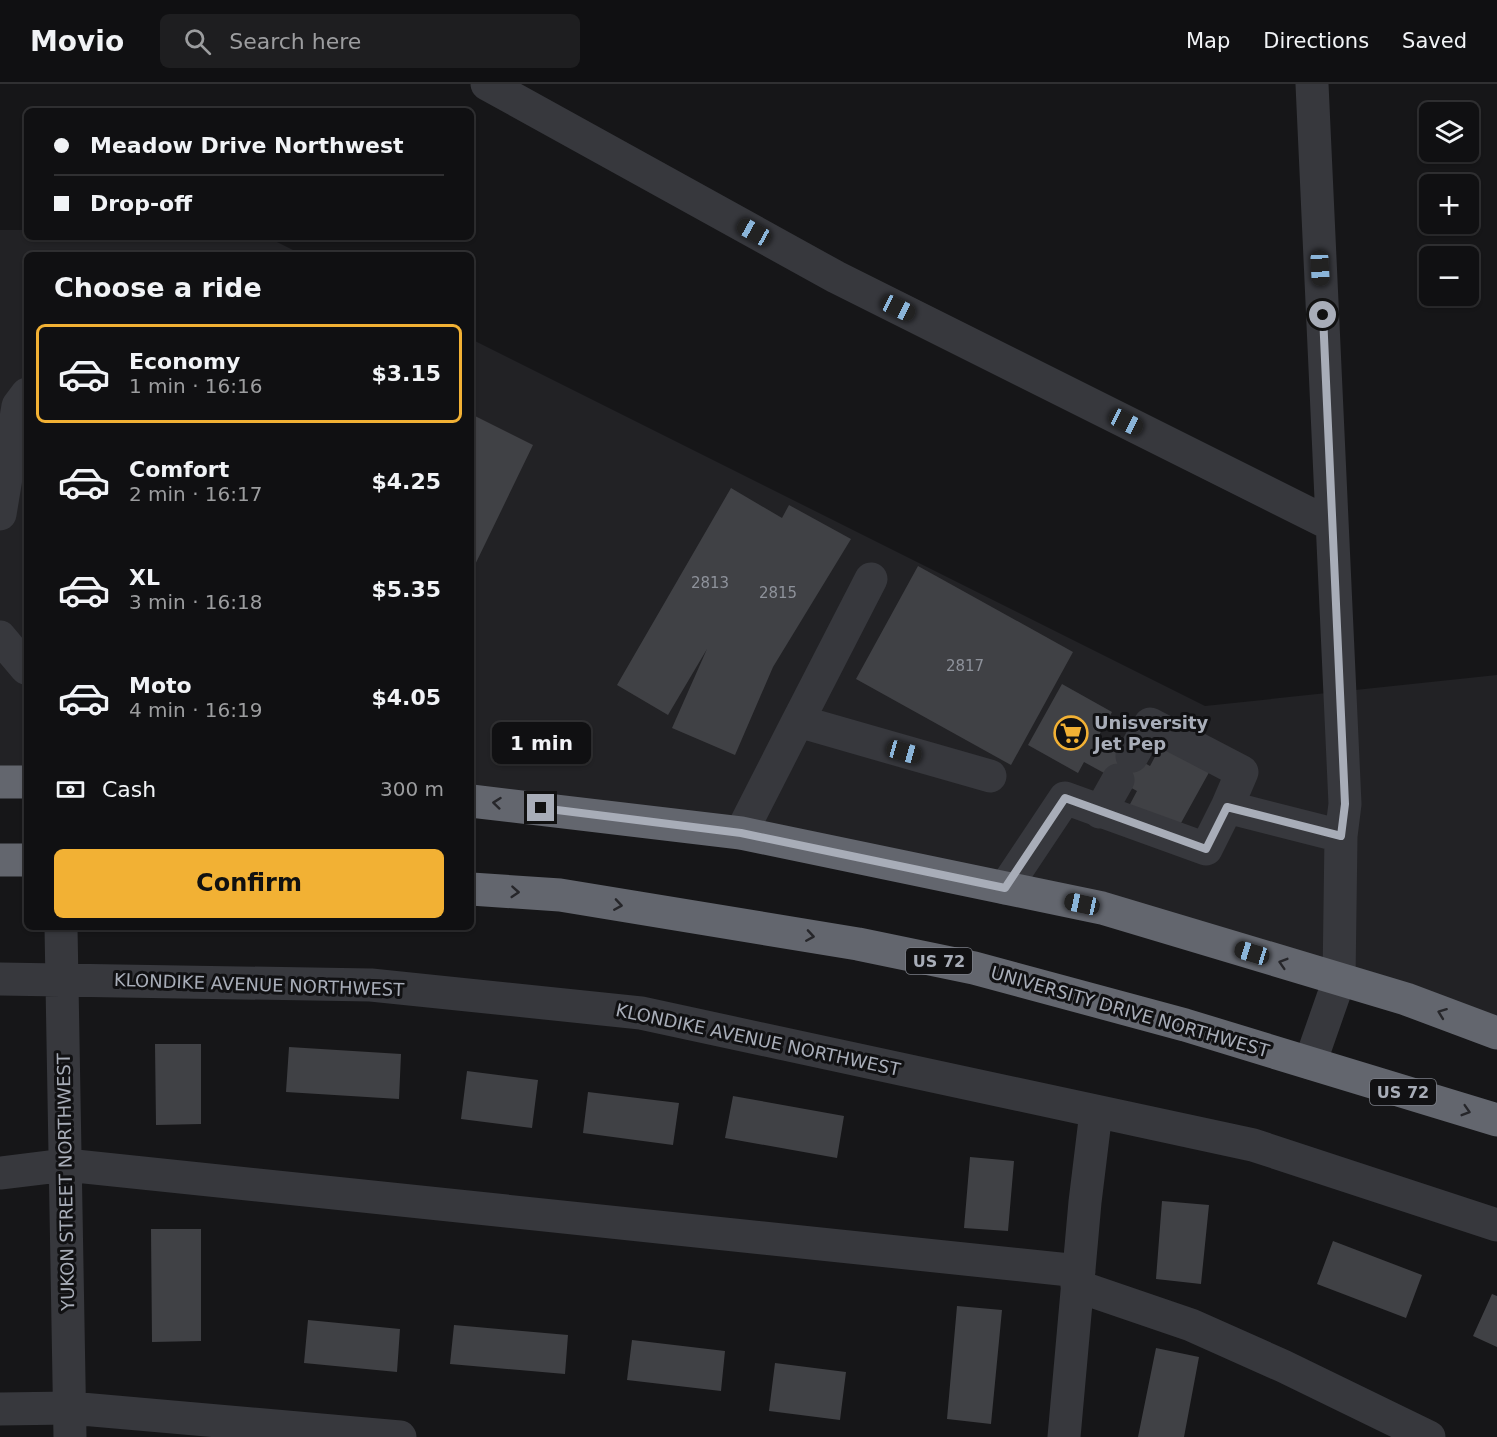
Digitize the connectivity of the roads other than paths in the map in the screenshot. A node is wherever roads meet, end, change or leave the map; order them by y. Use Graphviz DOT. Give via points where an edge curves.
graph roads {
  1 [pos="487,84"];
  2 [pos="1312,84"];
  3 [pos="24,398"];
  4 [pos="0,513"];
  5 [pos="1332,525"];
  6 [pos="871,579"];
  7 [pos="0,637"];
  8 [pos="24,663"];
  9 [pos="798,721"];
  10 [pos="990,776"];
  11 [pos="0,782"];
  12 [pos="24,782"];
  13 [pos="474,801"];
  14 [pos="1227,807"];
  15 [pos="1100,812"];
  16 [pos="741,833"];
  17 [pos="1341,836"];
  18 [pos="0,860"];
  19 [pos="24,860"];
  20 [pos="1005,888"];
  21 [pos="474,889"];
  22 [pos="61,930"];
  23 [pos="0,979"];
  24 [pos="63,980"];
  25 [pos="1339,980"];
  26 [pos="1497,1033"];
  27 [pos="1310,1063"];
  28 [pos="1096,1112"];
  29 [pos="1497,1120"];
  30 [pos="66,1165"];
  31 [pos="0,1173"];
  32 [pos="1497,1225"];
  33 [pos="1078,1279"];
  34 [pos="0,1409"];
  35 [pos="70,1423"];
  36 [pos="400,1437"];
  37 [pos="1064,1437"];
  38 [pos="1429,1437"];
  1 -- 5 [label="street" via="836,277"];
  2 -- 5 [label="street"];
  3 -- 4 [label="street" via="18,406"];
  5 -- 17 [label="street" via="1345,804"];
  6 -- 9 [label="street"];
  7 -- 8 [label="street"];
  9 -- 10 [label="street"];
  9 -- 16 [label="street"];
  11 -- 12 [label="highway"];
  16 -- 13 [label="highway, one-way"];
  14 -- 15 [label="street" via="1206,849"];
  14 -- 15 [label="street" via="1242,772 1150,724"];
  14 -- 17 [label="street"];
  15 -- 20 [label="street" via="1065,798"];
  16 -- 20 [label="highway"];
  17 -- 25 [label="street"];
  18 -- 19 [label="highway"];
  25 -- 20 [label="highway, one-way" via="1102,908"];
  21 -- 27 [label="highway, UNIVERSITY DRIVE NORTHWEST / US 72, one-way" via="560,895 858,944 974,968"];
  22 -- 24 [label="street, YUKON STREET NORTHWEST"];
  23 -- 24 [label="street, KLONDIKE AVENUE NORTHWEST"];
  24 -- 28 [label="street, KLONDIKE AVENUE NORTHWEST" via="371,985 641,1013"];
  24 -- 30 [label="street, YUKON STREET NORTHWEST"];
  26 -- 25 [label="highway, one-way" via="1406,999"];
  25 -- 27 [label="street"];
  27 -- 29 [label="highway, UNIVERSITY DRIVE NORTHWEST / US 72, one-way"];
  28 -- 32 [label="street, KLONDIKE AVENUE NORTHWEST" via="1253,1145"];
  28 -- 33 [label="street"];
  30 -- 31 [label="street"];
  30 -- 33 [label="street"];
  30 -- 35 [label="street, YUKON STREET NORTHWEST"];
  33 -- 37 [label="street"];
  33 -- 38 [label="street" via="1283,1366"];
  34 -- 35 [label="street"];
  35 -- 36 [label="street"];
}
